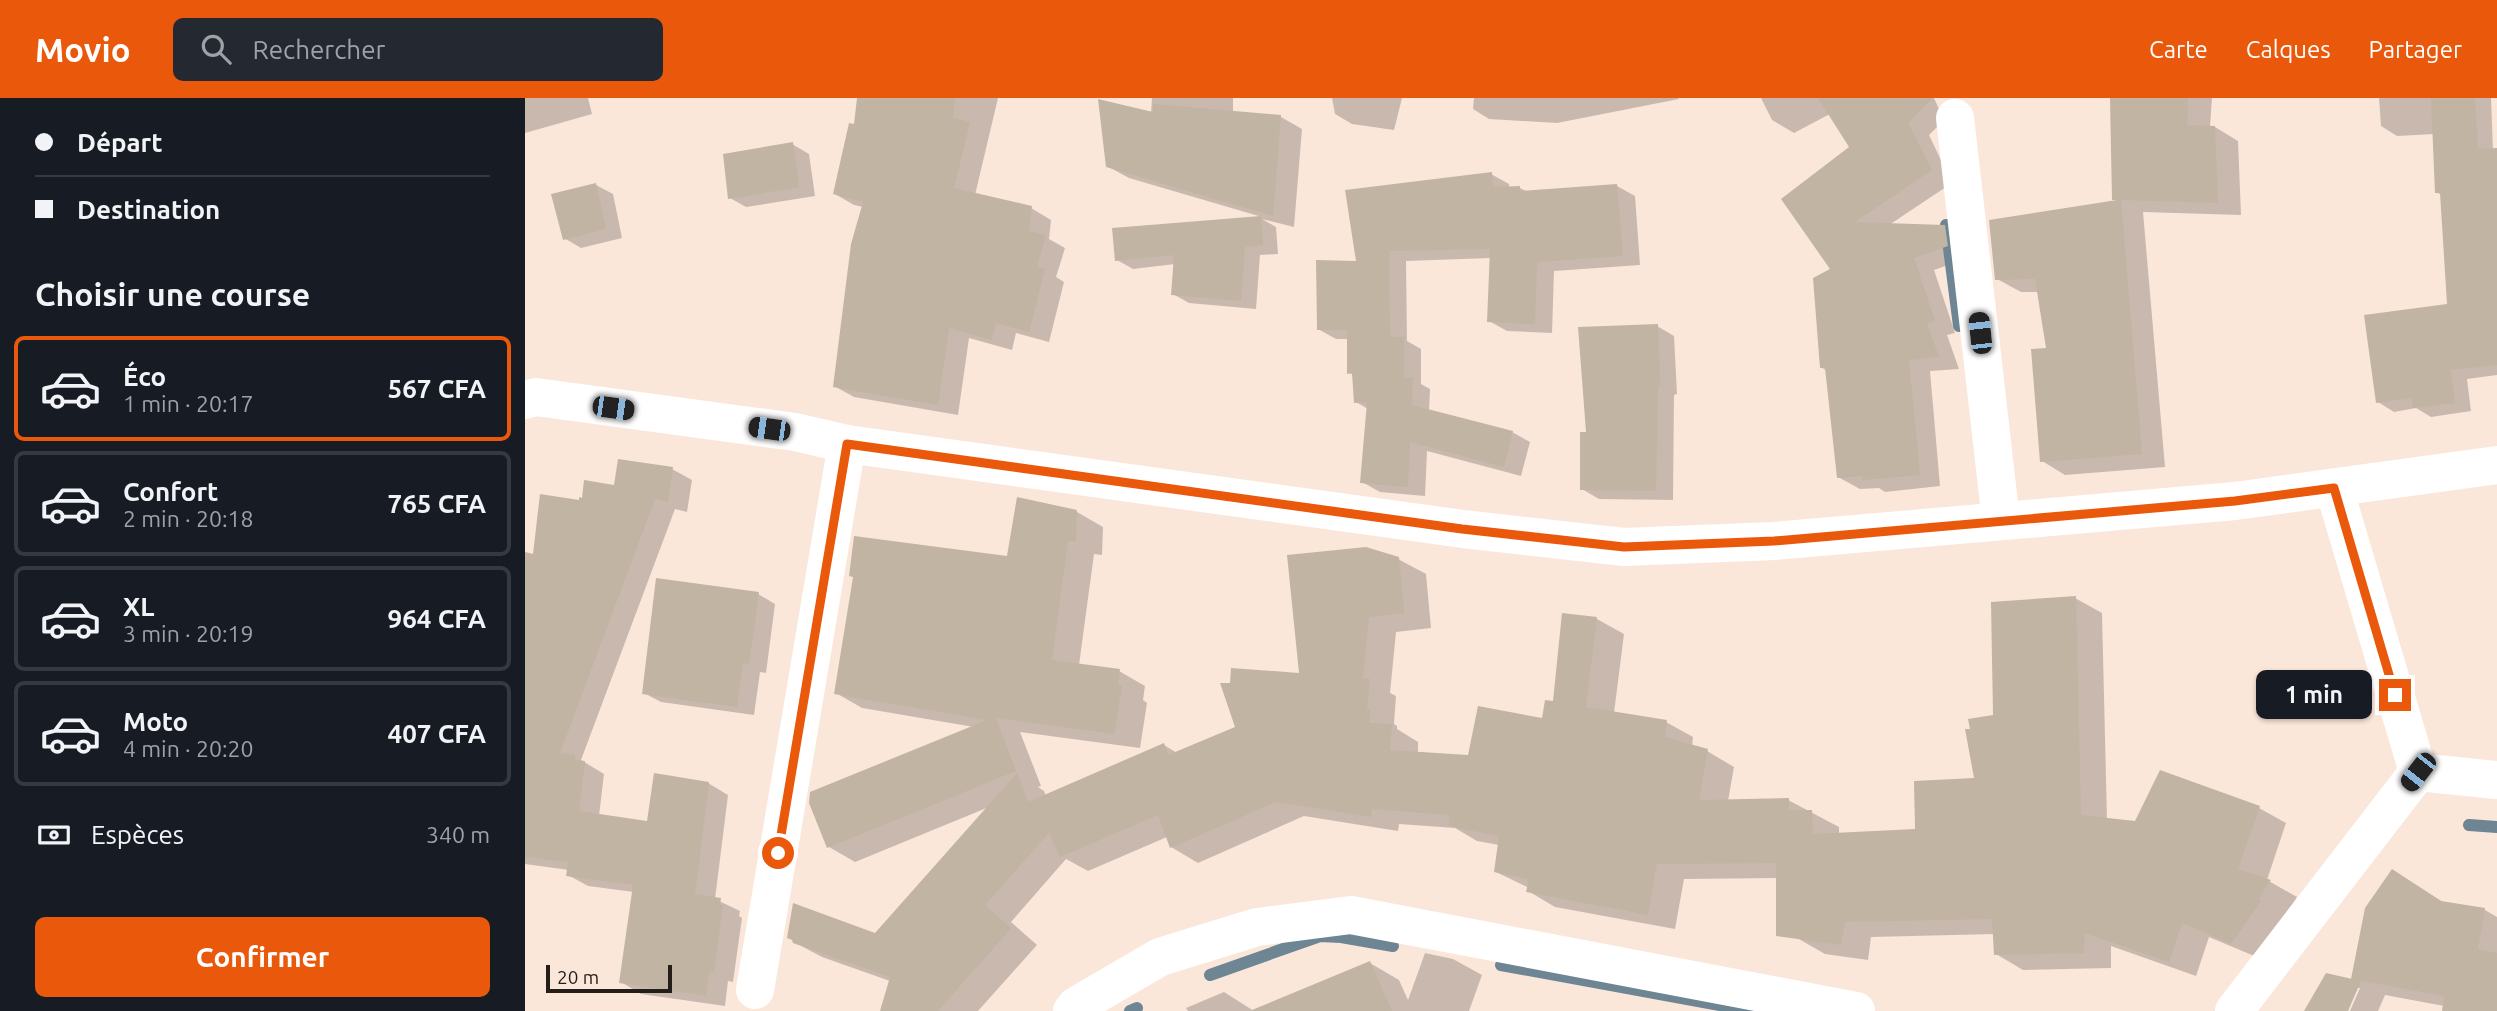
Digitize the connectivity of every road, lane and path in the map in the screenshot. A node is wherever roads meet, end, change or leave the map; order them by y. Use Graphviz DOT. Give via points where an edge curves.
graph roads {
  1 [pos="1955,118"];
  2 [pos="525,400"];
  3 [pos="847,444"];
  4 [pos="2497,465"];
  5 [pos="2334,488"];
  6 [pos="2001,521"];
  7 [pos="2418,772"];
  8 [pos="2497,780"];
  9 [pos="755,990"];
  10 [pos="1072,1011"];
  11 [pos="1856,1011"];
  12 [pos="2234,1011"];
  1 -- 6 [label="street"];
  2 -- 3 [label="street" via="536,397 795,432"];
  3 -- 6 [label="street" via="1624,547 1774,541"];
  3 -- 9 [label="street"];
  4 -- 5 [label="street"];
  5 -- 6 [label="street"];
  5 -- 7 [label="street"];
  7 -- 8 [label="street"];
  7 -- 12 [label="street"];
  10 -- 11 [label="street" via="1160,957 1257,928 1351,915"];
}
